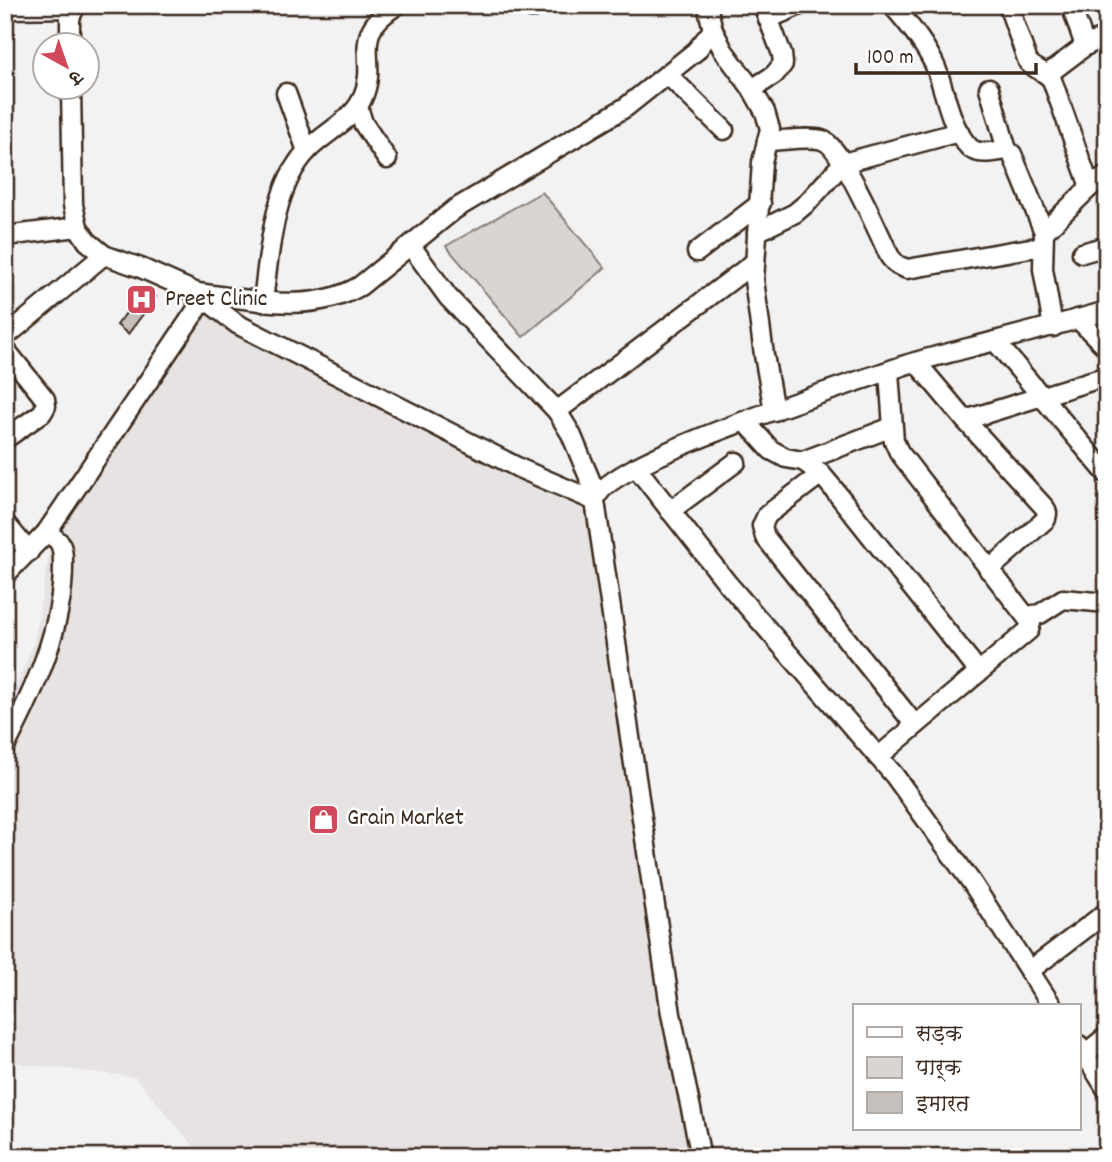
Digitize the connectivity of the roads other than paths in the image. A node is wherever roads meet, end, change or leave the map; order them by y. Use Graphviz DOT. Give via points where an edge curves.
graph roads {
  1 [pos="397,5"];
  2 [pos="707,5"];
  3 [pos="800,5"];
  4 [pos="892,5"];
  5 [pos="1008,5"];
  6 [pos="1071,5"];
  7 [pos="75,7"];
  8 [pos="5,9"];
  9 [pos="766,12"];
  10 [pos="713,30"];
  11 [pos="70,32"];
  12 [pos="1107,36"];
  13 [pos="1086,46"];
  14 [pos="667,74"];
  15 [pos="1048,74"];
  16 [pos="989,88"];
  17 [pos="752,89"];
  18 [pos="286,93"];
  19 [pos="71,102"];
  20 [pos="358,107"];
  21 [pos="724,130"];
  22 [pos="959,132"];
  23 [pos="767,141"];
  24 [pos="1007,150"];
  25 [pos="307,151"];
  26 [pos="387,159"];
  27 [pos="843,163"];
  28 [pos="1107,175"];
  29 [pos="1090,187"];
  30 [pos="761,203"];
  31 [pos="78,227"];
  32 [pos="757,232"];
  33 [pos="5,236"];
  34 [pos="1043,239"];
  35 [pos="411,246"];
  36 [pos="1107,246"];
  37 [pos="697,252"];
  38 [pos="1082,253"];
  39 [pos="104,255"];
  40 [pos="755,262"];
  41 [pos="197,293"];
  42 [pos="263,302"];
  43 [pos="1107,311"];
  44 [pos="1078,319"];
  45 [pos="1053,327"];
  46 [pos="5,337"];
  47 [pos="995,341"];
  48 [pos="1107,348"];
  49 [pos="5,349"];
  50 [pos="916,362"];
  51 [pos="889,372"];
  52 [pos="1107,376"];
  53 [pos="1042,397"];
  54 [pos="556,411"];
  55 [pos="774,411"];
  56 [pos="965,420"];
  57 [pos="745,421"];
  58 [pos="892,428"];
  59 [pos="5,439"];
  60 [pos="803,461"];
  61 [pos="736,462"];
  62 [pos="636,467"];
  63 [pos="821,474"];
  64 [pos="1107,474"];
  65 [pos="595,497"];
  66 [pos="670,510"];
  67 [pos="5,523"];
  68 [pos="46,533"];
  69 [pos="29,552"];
  70 [pos="989,570"];
  71 [pos="5,575"];
  72 [pos="1107,603"];
  73 [pos="1027,616"];
  74 [pos="979,672"];
  75 [pos="915,725"];
  76 [pos="5,747"];
  77 [pos="878,757"];
  78 [pos="1107,912"];
  79 [pos="1029,971"];
  80 [pos="1051,1004"];
  81 [pos="1107,1036"];
  82 [pos="1082,1050"];
  83 [pos="1107,1090"];
  84 [pos="701,1157"];
  1 -- 20 [label="street" via="373,24 369,34 367,85"];
  2 -- 10 [label="street"];
  3 -- 9 [label="street"];
  4 -- 22 [label="street" via="935,65"];
  5 -- 15 [label="street" via="1028,62"];
  6 -- 13 [label="street"];
  7 -- 8 [label="street"];
  7 -- 11 [label="street"];
  9 -- 17 [label="street" via="783,64"];
  10 -- 14 [label="street"];
  10 -- 17 [label="street"];
  12 -- 13 [label="street"];
  13 -- 15 [label="street"];
  14 -- 21 [label="street"];
  14 -- 35 [label="street" via="592,129 455,209"];
  15 -- 29 [label="street"];
  16 -- 24 [label="street"];
  17 -- 23 [label="street" via="770,129"];
  18 -- 25 [label="street"];
  19 -- 31 [label="street" via="73,205"];
  20 -- 25 [label="street"];
  20 -- 26 [label="street"];
  22 -- 24 [label="street" via="971,149 981,153"];
  22 -- 27 [label="street"];
  23 -- 27 [label="street" via="824,141"];
  23 -- 30 [label="street"];
  24 -- 34 [label="street"];
  25 -- 42 [label="street" via="292,173 279,208"];
  27 -- 32 [label="street" via="808,202"];
  27 -- 34 [label="street" via="890,257 907,270"];
  28 -- 29 [label="street"];
  29 -- 34 [label="street"];
  30 -- 32 [label="street"];
  30 -- 37 [label="street"];
  31 -- 33 [label="street"];
  31 -- 39 [label="street"];
  32 -- 40 [label="street"];
  34 -- 45 [label="street"];
  35 -- 42 [label="street" via="345,294 279,304"];
  35 -- 54 [label="street" via="448,297"];
  36 -- 38 [label="street"];
  39 -- 41 [label="street"];
  39 -- 46 [label="street"];
  40 -- 54 [label="street"];
  40 -- 55 [label="street"];
  41 -- 42 [label="street"];
  41 -- 65 [label="street" via="237,324 520,469"];
  41 -- 68 [label="street" via="197,309"];
  43 -- 44 [label="street"];
  44 -- 45 [label="street"];
  44 -- 48 [label="street"];
  45 -- 47 [label="street"];
  47 -- 50 [label="street"];
  47 -- 53 [label="street"];
  49 -- 59 [label="street" via="46,406"];
  50 -- 51 [label="street"];
  50 -- 56 [label="street"];
  51 -- 55 [label="street"];
  51 -- 58 [label="street"];
  52 -- 53 [label="street"];
  53 -- 56 [label="street"];
  53 -- 64 [label="street"];
  54 -- 65 [label="street" via="571,434"];
  55 -- 57 [label="street"];
  56 -- 70 [label="street" via="1047,513 1046,519"];
  57 -- 60 [label="street" via="771,450"];
  57 -- 62 [label="street"];
  58 -- 60 [label="street"];
  58 -- 70 [label="street" via="899,452"];
  60 -- 63 [label="street"];
  61 -- 66 [label="street"];
  62 -- 65 [label="street"];
  62 -- 66 [label="street"];
  63 -- 74 [label="street"];
  63 -- 75 [label="street" via="767,515 762,526 765,537"];
  65 -- 84 [label="street" via="671,1014"];
  66 -- 77 [label="street"];
  67 -- 69 [label="street"];
  68 -- 69 [label="street"];
  68 -- 76 [label="street" via="58,540 62,552 59,612 50,644"];
  69 -- 71 [label="street"];
  70 -- 73 [label="street"];
  72 -- 73 [label="street" via="1066,599"];
  73 -- 74 [label="street" via="1029,630"];
  74 -- 75 [label="street"];
  75 -- 77 [label="street"];
  77 -- 79 [label="street" via="925,815"];
  78 -- 79 [label="street"];
  79 -- 80 [label="street"];
  81 -- 82 [label="street"];
  82 -- 83 [label="street"];
}
